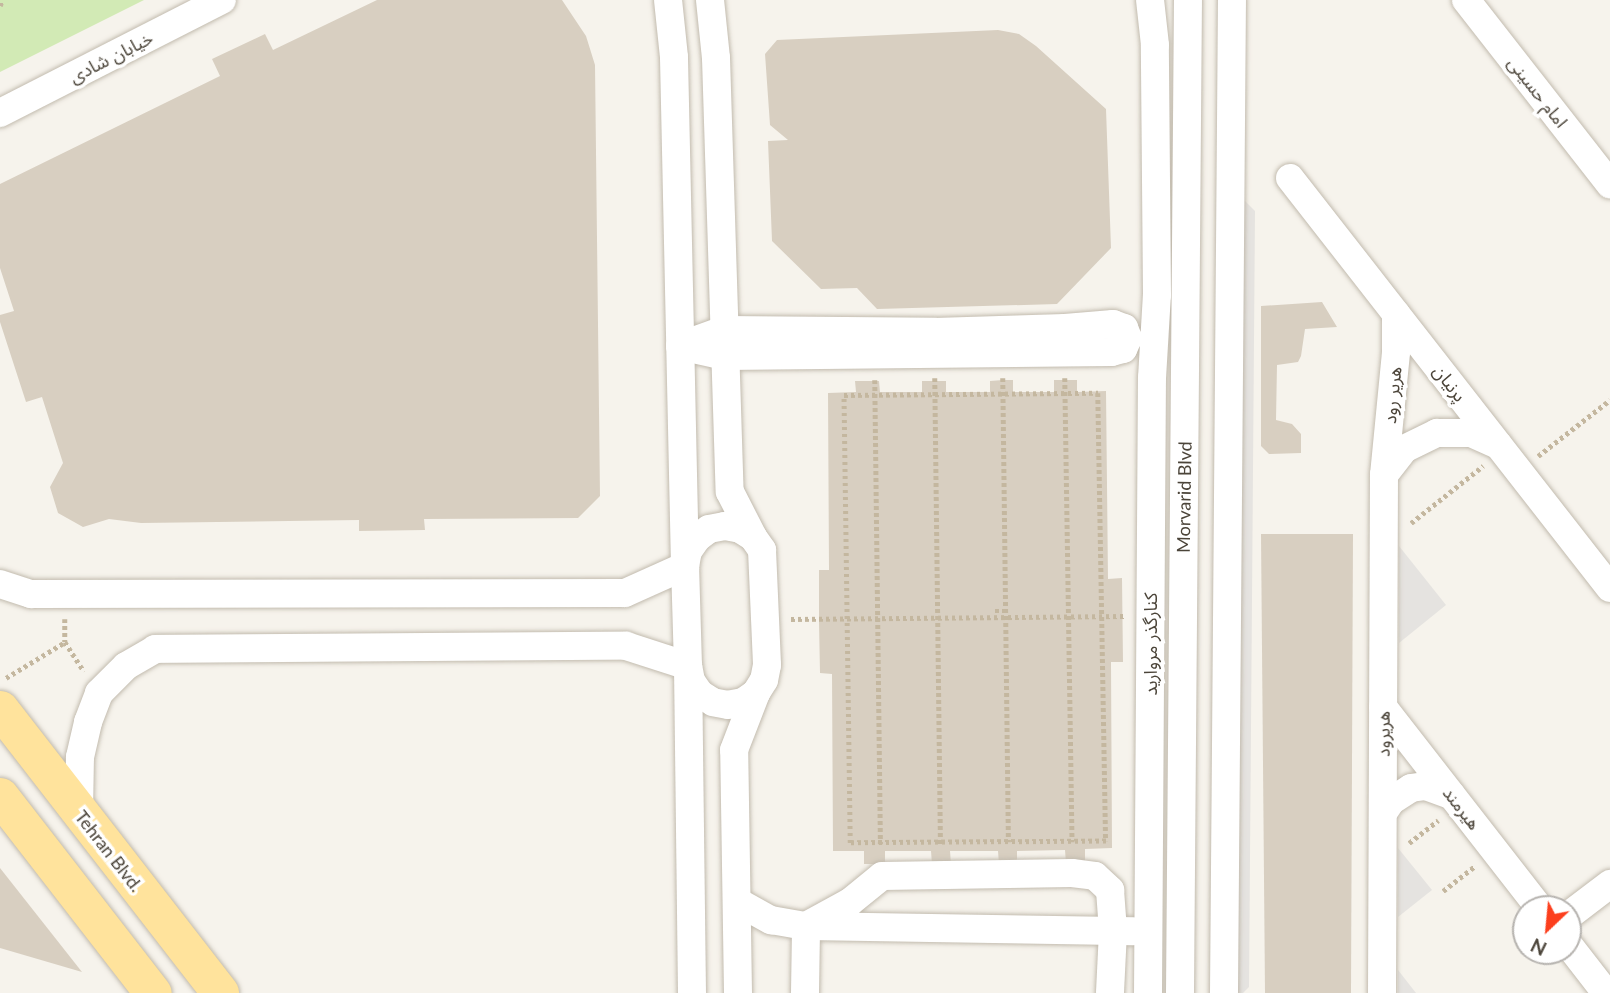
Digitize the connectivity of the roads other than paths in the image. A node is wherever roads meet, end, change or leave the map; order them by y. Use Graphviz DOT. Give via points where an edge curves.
graph roads {
  1 [pos="222,0"];
  2 [pos="668,0"];
  3 [pos="710,0"];
  4 [pos="1150,0"];
  5 [pos="1172,0"];
  6 [pos="1188,0"];
  7 [pos="1233,0"];
  8 [pos="1475,3"];
  9 [pos="1155,44"];
  10 [pos="0,113"];
  11 [pos="1187,139"];
  12 [pos="1231,140"];
  13 [pos="1290,178"];
  14 [pos="1610,184"];
  15 [pos="1157,295"];
  16 [pos="1396,314"];
  17 [pos="1113,324"];
  18 [pos="725,343"];
  19 [pos="680,345"];
  20 [pos="1112,352"];
  21 [pos="1152,378"];
  22 [pos="1491,456"];
  23 [pos="1384,475"];
  24 [pos="753,537"];
  25 [pos="685,566"];
  26 [pos="0,583"];
  27 [pos="1610,588"];
  28 [pos="688,666"];
  29 [pos="756,693"];
  30 [pos="1383,707"];
  31 [pos="0,709"];
  32 [pos="0,796"];
  33 [pos="1446,806"];
  34 [pos="79,812"];
  35 [pos="1382,813"];
  36 [pos="1610,884"];
  37 [pos="1528,895"];
  38 [pos="738,902"];
  39 [pos="1582,905"];
  40 [pos="806,926"];
  41 [pos="1114,931"];
  42 [pos="1149,931"];
  43 [pos="1582,962"];
  44 [pos="153,993"];
  45 [pos="220,993"];
  46 [pos="692,993"];
  47 [pos="738,993"];
  48 [pos="805,993"];
  49 [pos="1110,993"];
  50 [pos="1148,993"];
  51 [pos="1180,993"];
  52 [pos="1224,993"];
  53 [pos="1382,993"];
  54 [pos="1606,993"];
  1 -- 10 [label="street, خیابان شادی"];
  2 -- 19 [label="street" via="674,57"];
  3 -- 18 [label="street"];
  4 -- 9 [label="street, کنارگذر مروارید"];
  5 -- 9 [label="street"];
  6 -- 11 [label="street, Morvarid Blvd"];
  7 -- 12 [label="street"];
  8 -- 14 [label="street, امام حسینی"];
  9 -- 15 [label="street, کنارگذر مروارید"];
  11 -- 12 [label="street" via="1193,155 1209,162 1225,155"];
  11 -- 51 [label="street, Morvarid Blvd"];
  12 -- 52 [label="street"];
  13 -- 16 [label="street, پرنیان"];
  15 -- 17 [label="street" via="1135,315"];
  15 -- 21 [label="street, کنارگذر مروارید"];
  16 -- 22 [label="street, پرنیان"];
  16 -- 23 [label="street, هریر رود"];
  17 -- 18 [label="street"];
  17 -- 20 [label="street" via="1124,328 1128,338 1123,349"];
  18 -- 19 [label="street"];
  18 -- 20 [label="street" via="875,355"];
  18 -- 24 [label="street" via="730,492"];
  19 -- 25 [label="street"];
  20 -- 21 [label="street" via="1134,362"];
  21 -- 42 [label="street, کنارگذر مروارید"];
  22 -- 23 [label="street" via="1471,433 1437,433 1404,449"];
  22 -- 27 [label="street, پرنیان"];
  23 -- 30 [label="street, هریرود"];
  24 -- 25 [label="street" via="724,526 709,529 693,544"];
  24 -- 29 [label="street" via="765,565 767,665"];
  25 -- 26 [label="street" via="625,593 31,594"];
  25 -- 28 [label="street"];
  28 -- 29 [label="street" via="700,694 713,702 743,702"];
  28 -- 34 [label="street" via="626,646 155,649 126,666 99,693 80,757"];
  28 -- 46 [label="street"];
  29 -- 38 [label="street" via="734,750"];
  30 -- 33 [label="street, هیرمند"];
  30 -- 35 [label="street, هریرود"];
  31 -- 34 [label="main road, Tehran Blvd."];
  32 -- 44 [label="main road"];
  33 -- 35 [label="street" via="1426,786 1411,788"];
  33 -- 37 [label="street, هیرمند"];
  34 -- 45 [label="main road, Tehran Blvd."];
  35 -- 53 [label="street, هریرود"];
  36 -- 39 [label="street"];
  38 -- 40 [label="street" via="771,920"];
  38 -- 47 [label="street"];
  40 -- 41 [label="street"];
  40 -- 41 [label="street" via="850,902 882,876 1072,873 1095,876 1110,890"];
  40 -- 48 [label="street"];
  41 -- 42 [label="street"];
  41 -- 49 [label="street"];
  42 -- 50 [label="street, کنارگذر مروارید"];
  43 -- 54 [label="street"];
}
